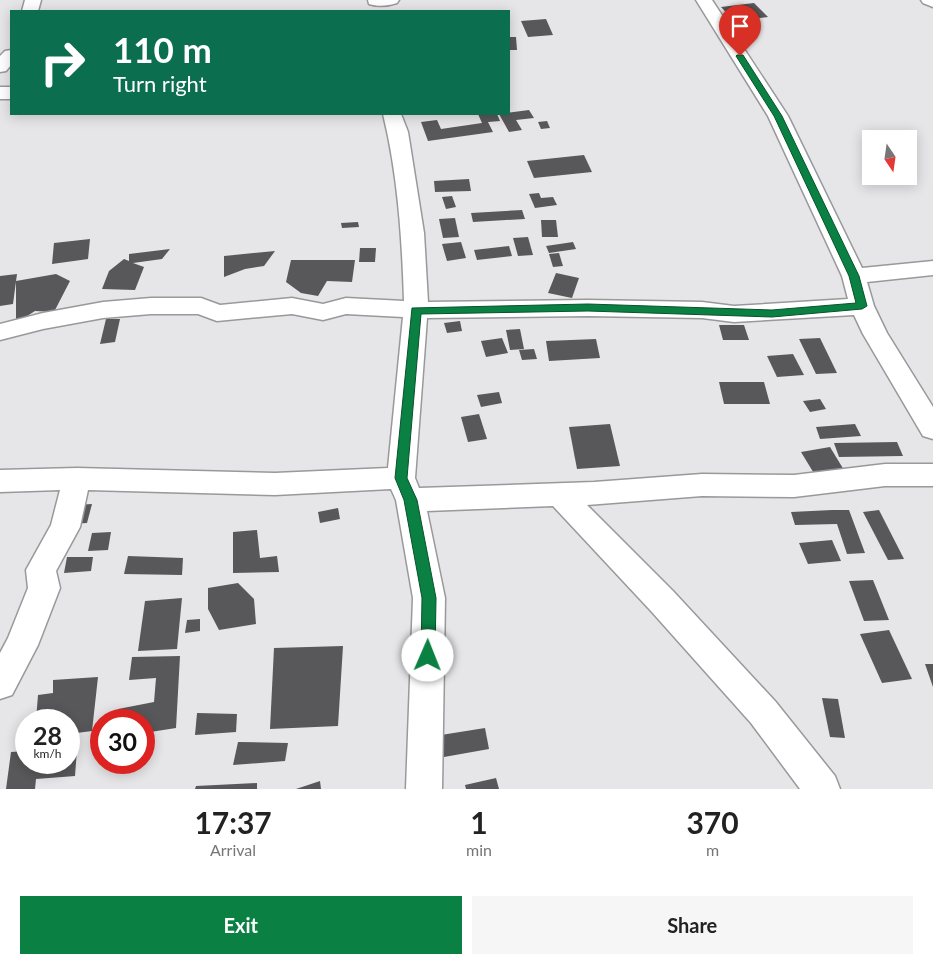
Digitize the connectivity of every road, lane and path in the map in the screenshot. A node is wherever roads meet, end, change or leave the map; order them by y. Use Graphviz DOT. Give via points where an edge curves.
graph roads {
  1 [pos="704,0"];
  2 [pos="929,0"];
  3 [pos="933,2"];
  4 [pos="10,56"];
  5 [pos="0,67"];
  6 [pos="392,115"];
  7 [pos="933,268"];
  8 [pos="854,276"];
  9 [pos="862,306"];
  10 [pos="416,310"];
  11 [pos="0,332"];
  12 [pos="933,429"];
  13 [pos="933,475"];
  14 [pos="77,479"];
  15 [pos="0,481"];
  16 [pos="406,489"];
  17 [pos="559,494"];
  18 [pos="0,684"];
  19 [pos="424,789"];
  20 [pos="822,789"];
  1 -- 8 [label="street" via="778,116"];
  2 -- 3 [label="street"];
  4 -- 5 [label="street"];
  6 -- 10 [label="street" via="398,132 412,233"];
  7 -- 8 [label="street"];
  8 -- 9 [label="street"];
  9 -- 10 [label="street" via="763,314 588,308"];
  9 -- 12 [label="street" via="875,334"];
  10 -- 11 [label="street" via="346,306 323,312 292,306 217,313 201,306 151,306 103,310"];
  10 -- 16 [label="street"];
  13 -- 17 [label="street" via="885,475 794,486 702,485"];
  14 -- 15 [label="street"];
  14 -- 16 [label="street"];
  14 -- 18 [label="street" via="65,528 41,570 44,588 22,645"];
  16 -- 17 [label="street"];
  16 -- 19 [label="street" via="429,598"];
  17 -- 20 [label="street" via="763,712"];
}
